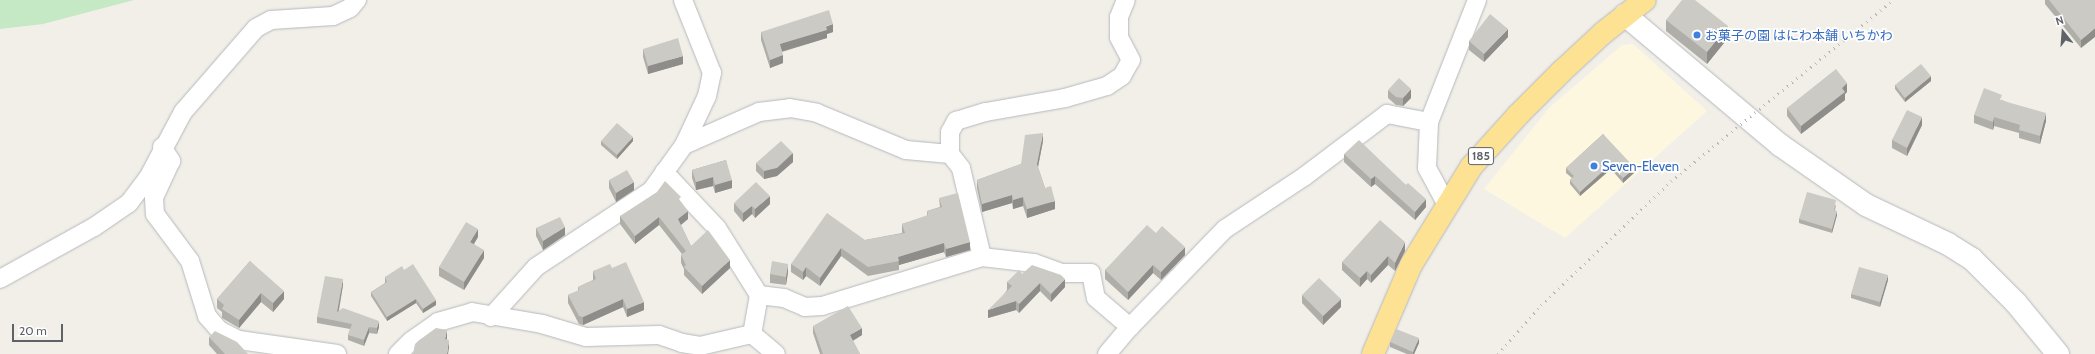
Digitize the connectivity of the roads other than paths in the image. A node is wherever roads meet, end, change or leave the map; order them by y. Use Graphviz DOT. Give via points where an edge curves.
graph roads {
  1 [pos="357,0"];
  2 [pos="683,0"];
  3 [pos="1126,0"];
  4 [pos="1477,0"];
  5 [pos="1645,0"];
  6 [pos="1625,16"];
  7 [pos="1429,122"];
  8 [pos="684,145"];
  9 [pos="162,147"];
  10 [pos="950,154"];
  11 [pos="664,172"];
  12 [pos="1448,204"];
  13 [pos="982,257"];
  14 [pos="0,279"];
  15 [pos="759,295"];
  16 [pos="491,317"];
  17 [pos="1130,327"];
  18 [pos="752,334"];
  19 [pos="396,353"];
  20 [pos="337,354"];
  21 [pos="776,354"];
  22 [pos="1107,354"];
  23 [pos="1373,354"];
  24 [pos="2058,354"];
  1 -- 9 [label="street" via="350,8 333,16 271,20 256,28 183,112"];
  2 -- 8 [label="street" via="712,73 707,96"];
  3 -- 10 [label="street" via="1119,17 1119,37 1131,60 1122,76 1107,86 1065,98 986,112 956,121 950,132"];
  4 -- 7 [label="street"];
  5 -- 6 [label="highway, 185"];
  6 -- 12 [label="highway, 185" via="1561,72 1518,115 1471,167"];
  6 -- 24 [label="street" via="1780,145 1866,205 1948,244 1972,259 2016,304"];
  7 -- 12 [label="street" via="1427,168"];
  7 -- 17 [label="street" via="1387,114 1305,176 1225,229"];
  8 -- 10 [label="street" via="759,112 790,108 818,113 906,150"];
  8 -- 11 [label="street"];
  9 -- 14 [label="street" via="148,178 129,204 94,227"];
  9 -- 20 [label="street" via="171,161 154,197 155,214 190,260 207,316 219,330 239,340"];
  10 -- 13 [label="street" via="961,168"];
  11 -- 15 [label="street" via="717,228"];
  11 -- 16 [label="street" via="651,191 536,267"];
  12 -- 23 [label="highway, 185" via="1411,265"];
  13 -- 15 [label="street" via="822,306 805,307 784,298"];
  13 -- 17 [label="street" via="1034,263 1062,272 1091,273 1096,298"];
  15 -- 18 [label="street"];
  16 -- 18 [label="street" via="542,324 586,337 659,335 700,346"];
  16 -- 19 [label="street" via="472,312 438,322"];
  17 -- 22 [label="street"];
  18 -- 21 [label="street"];
}
